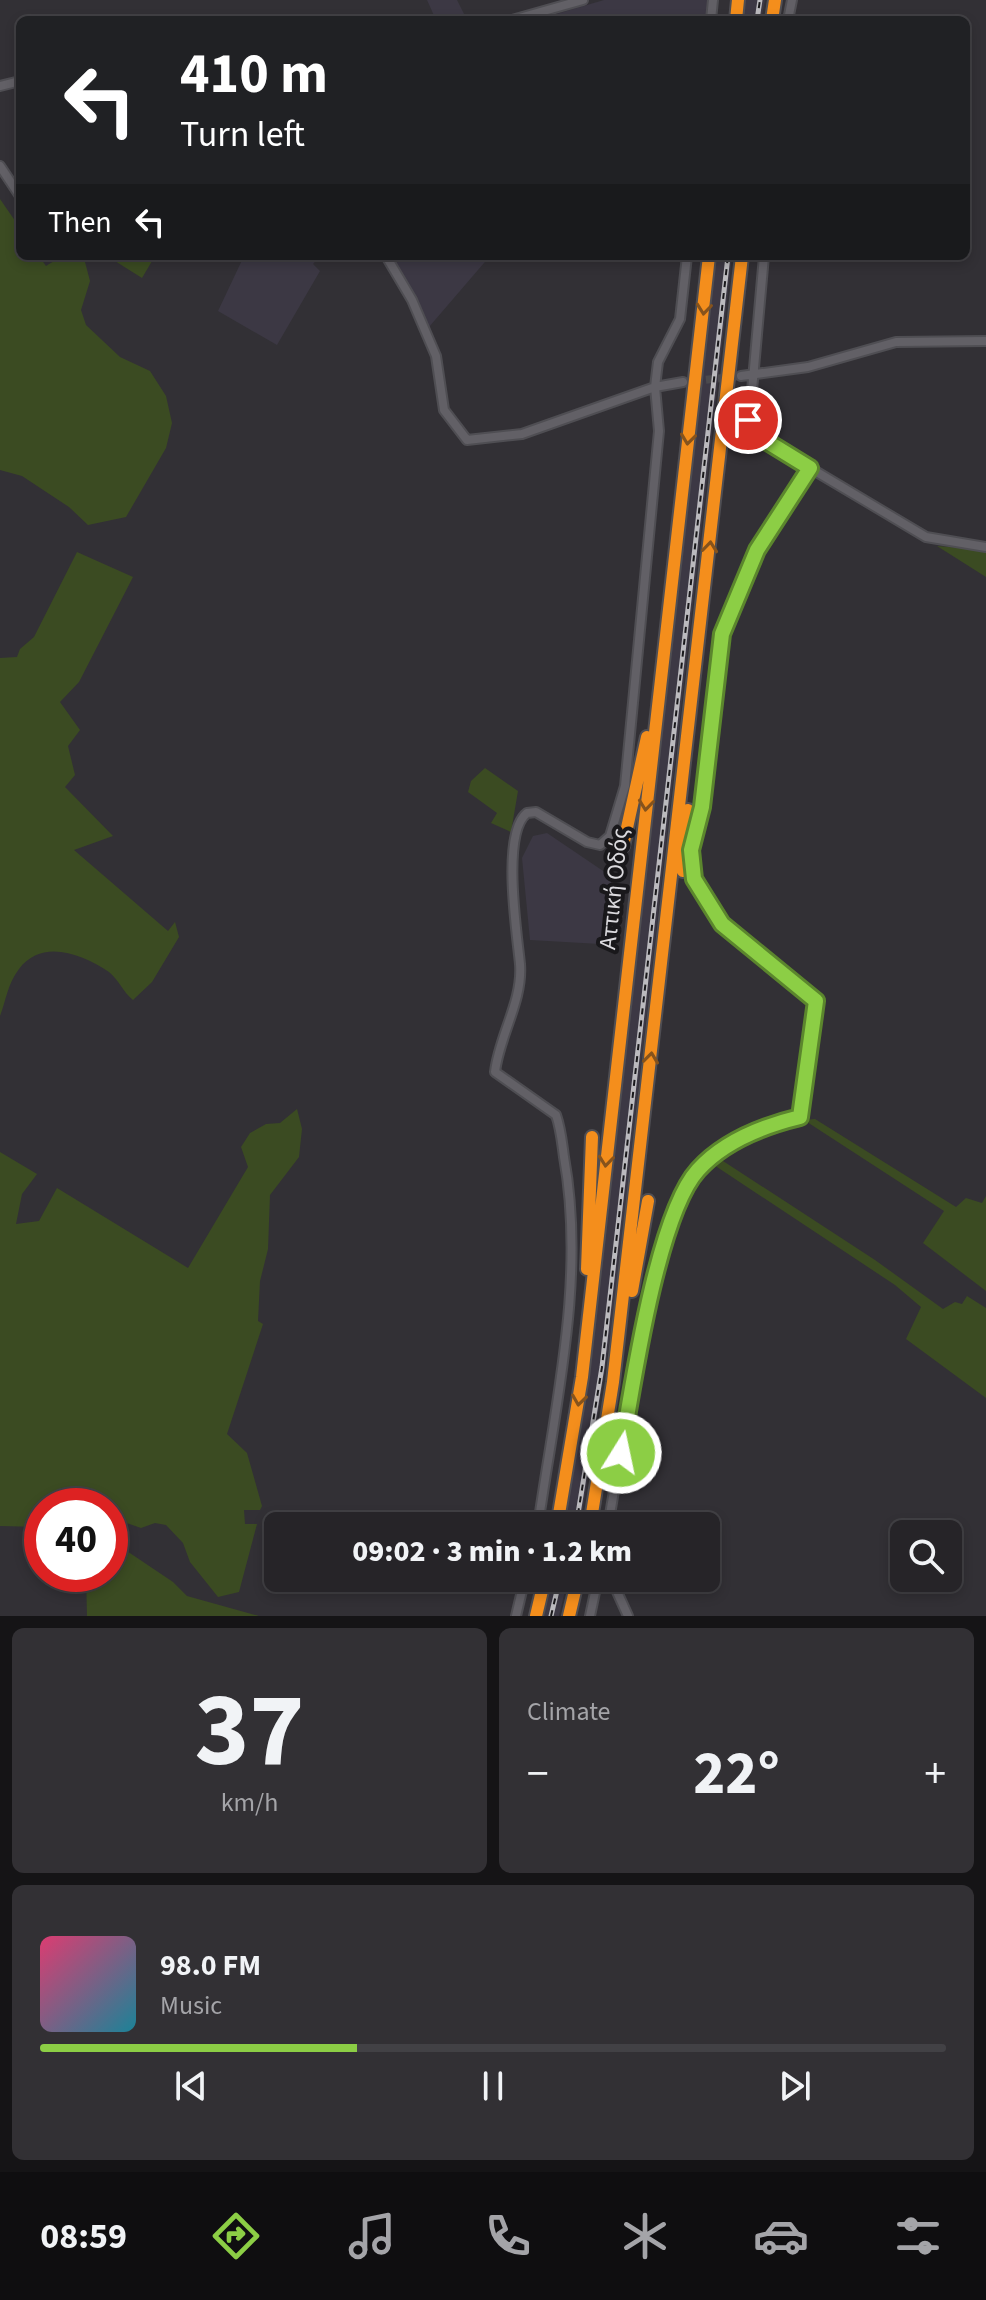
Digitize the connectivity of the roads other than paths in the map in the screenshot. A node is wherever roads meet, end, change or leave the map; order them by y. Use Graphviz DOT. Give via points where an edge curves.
graph roads {
  1 [pos="583,0"];
  2 [pos="526,16"];
  3 [pos="0,166"];
  4 [pos="16,190"];
  5 [pos="388,260"];
  6 [pos="687,260"];
  7 [pos="709,260"];
  8 [pos="742,260"];
  9 [pos="764,260"];
  10 [pos="986,341"];
  11 [pos="755,375"];
  12 [pos="741,376"];
  13 [pos="683,382"];
  14 [pos="655,387"];
  15 [pos="810,468"];
  16 [pos="986,547"];
  17 [pos="701,624"];
  18 [pos="657,700"];
  19 [pos="623,846"];
  20 [pos="683,871"];
  21 [pos="592,1137"];
  22 [pos="648,1201"];
  23 [pos="588,1322"];
  24 [pos="620,1328"];
  25 [pos="540,1512"];
  26 [pos="560,1512"];
  27 [pos="592,1512"];
  28 [pos="611,1512"];
  29 [pos="522,1592"];
  30 [pos="542,1592"];
  31 [pos="575,1592"];
  32 [pos="595,1592"];
  33 [pos="617,1592"];
  34 [pos="516,1616"];
  35 [pos="536,1616"];
  36 [pos="569,1616"];
  37 [pos="590,1616"];
  38 [pos="628,1616"];
  1 -- 2 [label="street"];
  3 -- 4 [label="street"];
  5 -- 14 [label="street" via="436,356 444,410 467,440 522,434"];
  6 -- 14 [label="street" via="680,319 658,362"];
  7 -- 18 [label="highway, Αττική Οδός, one-way"];
  17 -- 8 [label="highway, one-way"];
  9 -- 11 [label="street"];
  10 -- 11 [label="street" via="896,342 836,361"];
  11 -- 12 [label="street"];
  11 -- 15 [label="street" via="750,428"];
  13 -- 14 [label="street"];
  14 -- 25 [label="street" via="659,431 651,535 632,734 616,820 606,841 594,844 546,815 531,812 521,817 512,877 520,986 495,1072 556,1115 572,1195 560,1388"];
  15 -- 16 [label="street" via="926,537"];
  15 -- 28 [label="street" via="757,550 722,634 702,807 691,850 694,879 722,924 816,1001 800,1117 751,1132 710,1158 689,1181 647,1311"];
  17 -- 20 [label="highway" via="701,680"];
  24 -- 17 [label="highway, one-way"];
  18 -- 19 [label="highway"];
  18 -- 23 [label="highway, Αττική Οδός, one-way"];
  21 -- 23 [label="highway"];
  22 -- 24 [label="highway" via="631,1298"];
  23 -- 26 [label="highway, Αττική Οδός, one-way"];
  24 -- 27 [label="highway"];
  29 -- 34 [label="street"];
  30 -- 35 [label="highway"];
  31 -- 36 [label="highway"];
  32 -- 37 [label="street"];
  33 -- 38 [label="street"];
}
